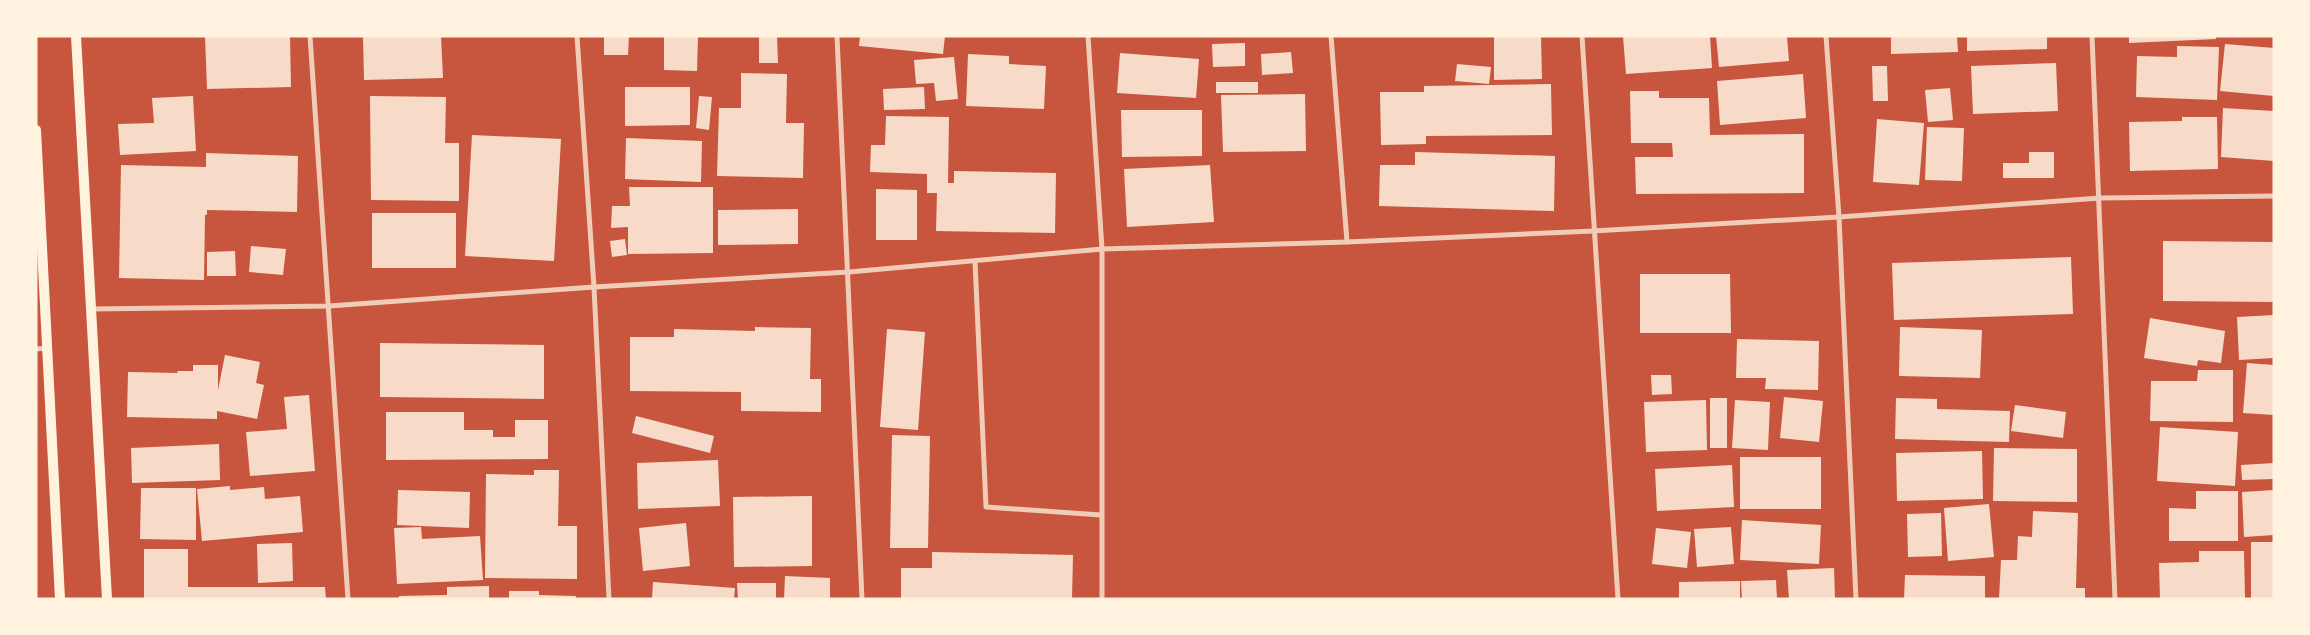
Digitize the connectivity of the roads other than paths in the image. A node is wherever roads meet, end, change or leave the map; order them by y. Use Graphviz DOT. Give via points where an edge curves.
graph roads {
  1 [pos="76,36"];
  2 [pos="310,36"];
  3 [pos="577,36"];
  4 [pos="837,36"];
  5 [pos="1088,36"];
  6 [pos="1331,36"];
  7 [pos="1582,36"];
  8 [pos="1826,36"];
  9 [pos="2092,36"];
  10 [pos="36,130"];
  11 [pos="2274,196"];
  12 [pos="2100,198"];
  13 [pos="1839,217"];
  14 [pos="1593,231"];
  15 [pos="1348,242"];
  16 [pos="1102,249"];
  17 [pos="974,261"];
  18 [pos="848,272"];
  19 [pos="594,287"];
  20 [pos="329,306"];
  21 [pos="92,309"];
  22 [pos="49,348"];
  23 [pos="36,349"];
  24 [pos="1102,515"];
  25 [pos="60,599"];
  26 [pos="107,599"];
  27 [pos="348,599"];
  28 [pos="609,599"];
  29 [pos="862,599"];
  30 [pos="1102,599"];
  31 [pos="1618,599"];
  32 [pos="1856,599"];
  33 [pos="2116,599"];
  1 -- 21 [label="main road"];
  2 -- 20 [label="street"];
  3 -- 19 [label="street"];
  4 -- 18 [label="street"];
  5 -- 16 [label="street"];
  6 -- 15 [label="street"];
  7 -- 14 [label="street"];
  8 -- 13 [label="street"];
  9 -- 12 [label="street"];
  10 -- 22 [label="main road"];
  11 -- 12 [label="street"];
  12 -- 13 [label="street"];
  12 -- 33 [label="street"];
  13 -- 14 [label="street"];
  13 -- 32 [label="street"];
  14 -- 15 [label="street"];
  14 -- 31 [label="street"];
  15 -- 16 [label="street"];
  16 -- 17 [label="street"];
  16 -- 24 [label="street"];
  17 -- 18 [label="street"];
  17 -- 24 [label="street" via="986,507"];
  18 -- 19 [label="street"];
  18 -- 29 [label="street"];
  19 -- 20 [label="street"];
  19 -- 28 [label="street"];
  20 -- 21 [label="street"];
  20 -- 27 [label="street"];
  21 -- 26 [label="main road"];
  22 -- 23 [label="street"];
  22 -- 25 [label="main road"];
  24 -- 30 [label="street"];
}
